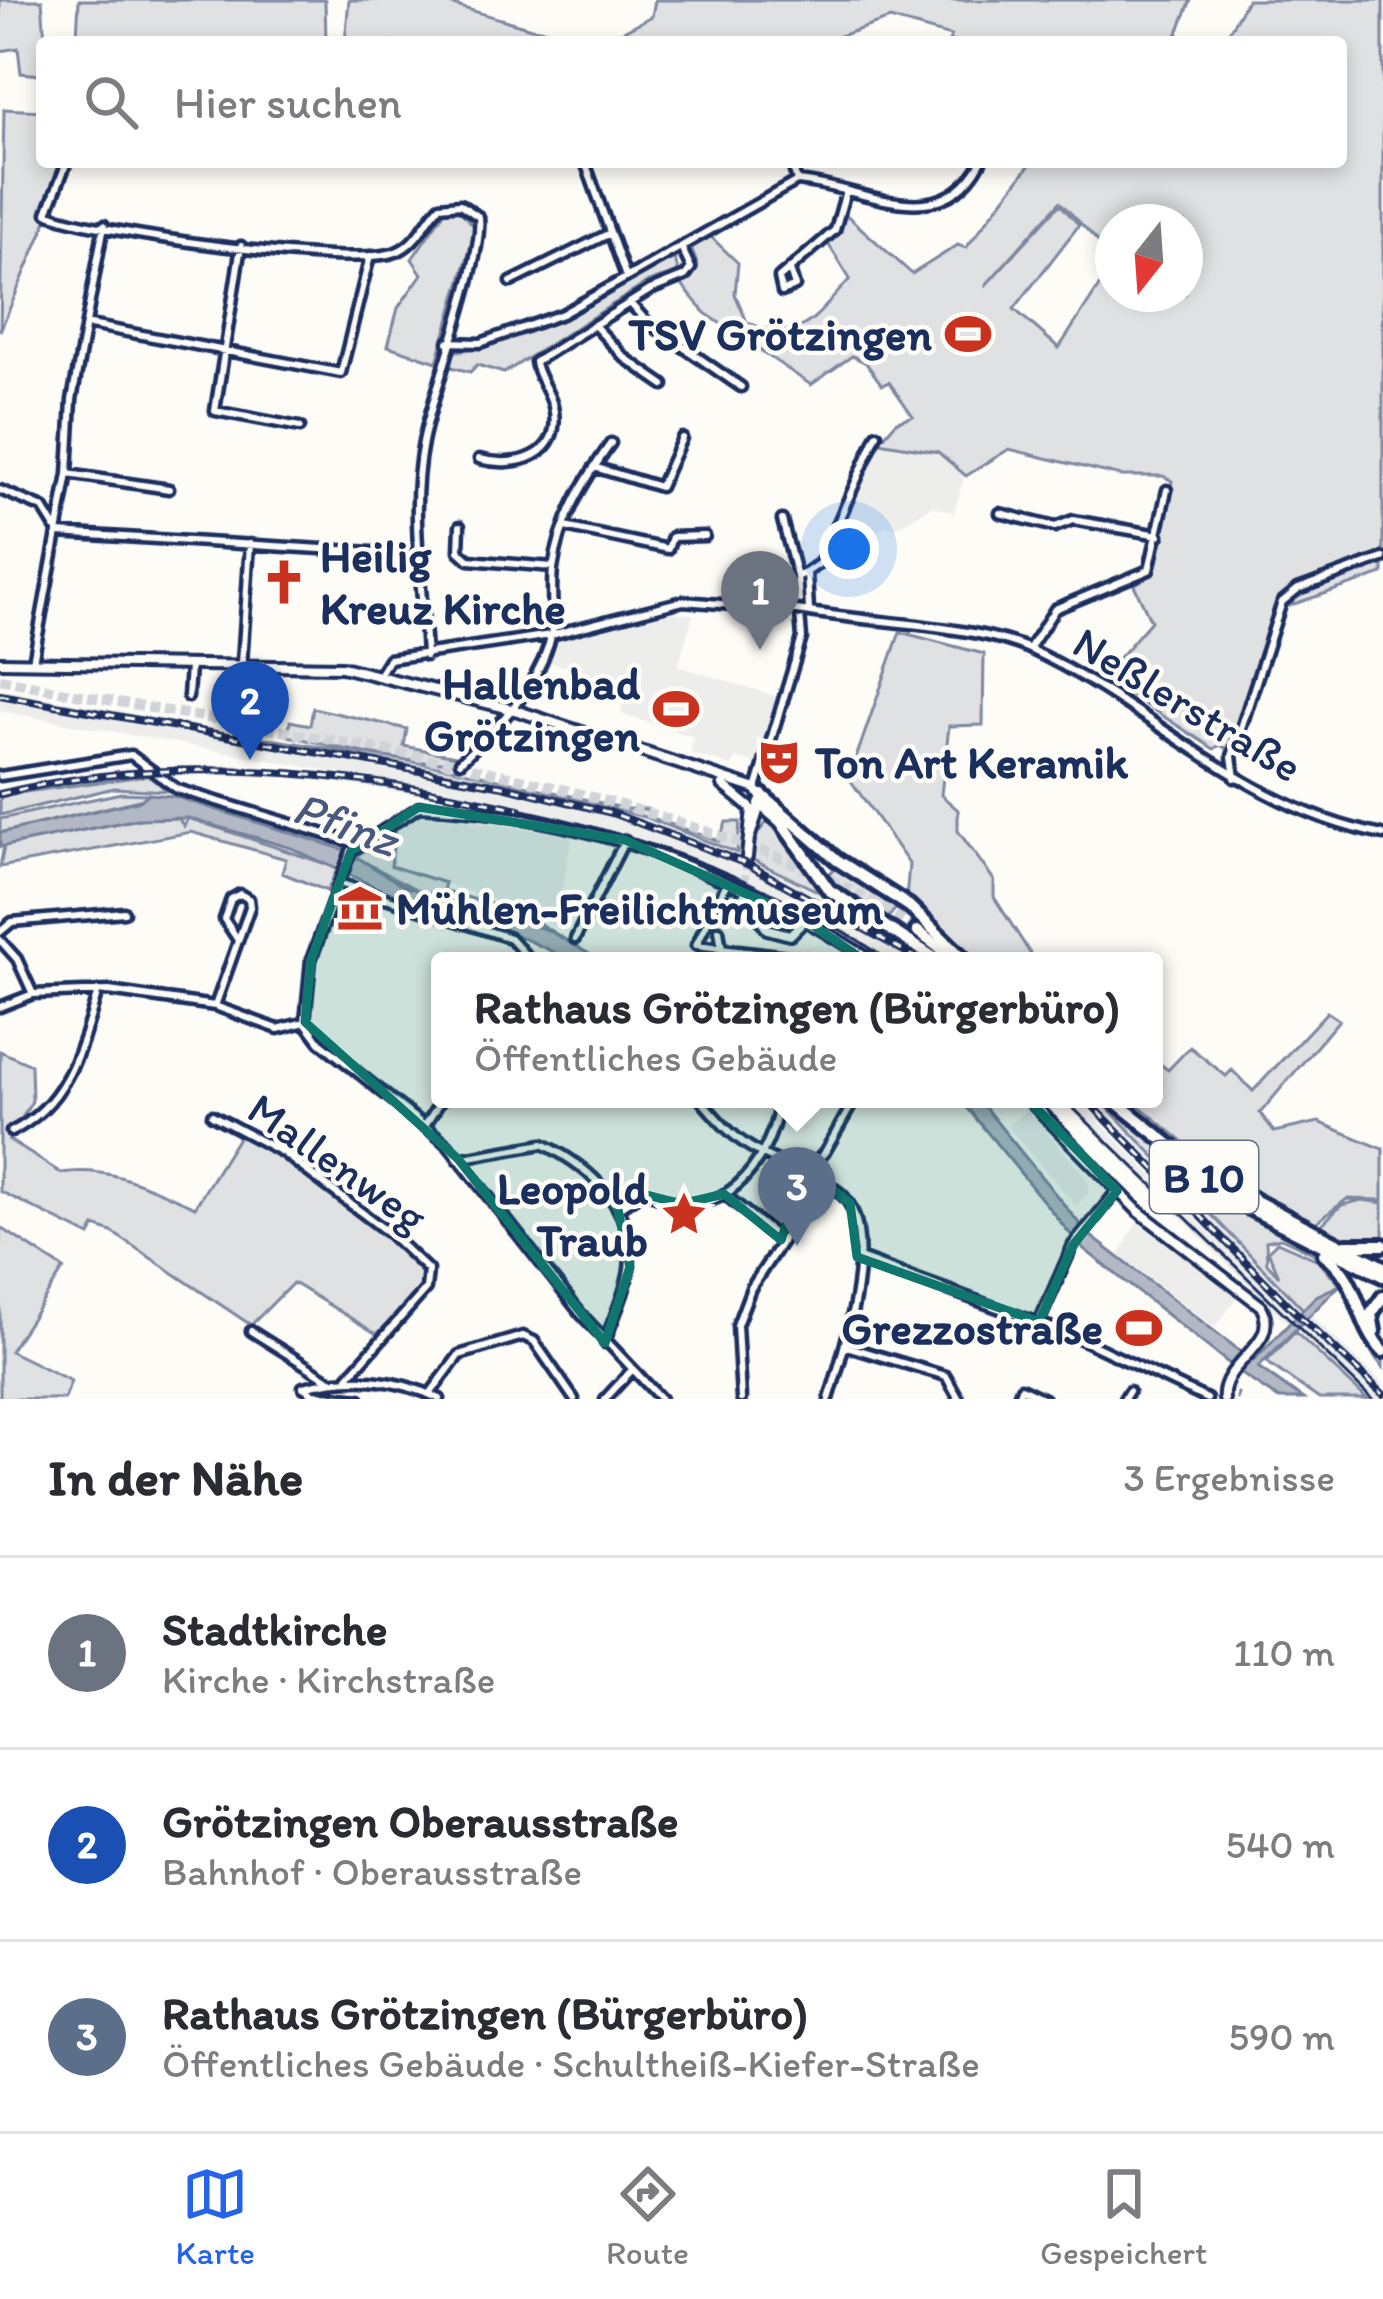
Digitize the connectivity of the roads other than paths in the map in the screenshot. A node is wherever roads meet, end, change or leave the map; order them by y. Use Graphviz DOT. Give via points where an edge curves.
graph roads {
  1 [pos="64,168"];
  2 [pos="587,168"];
  3 [pos="793,168"];
  4 [pos="976,168"];
  5 [pos="797,181"];
  6 [pos="846,190"];
  7 [pos="104,226"];
  8 [pos="610,233"];
  9 [pos="241,246"];
  10 [pos="682,249"];
  11 [pos="370,256"];
  12 [pos="790,270"];
  13 [pos="625,274"];
  14 [pos="511,282"];
  15 [pos="630,303"];
  16 [pos="90,325"];
  17 [pos="596,326"];
  18 [pos="448,342"];
  19 [pos="225,354"];
  20 [pos="664,385"];
  21 [pos="740,387"];
  22 [pos="300,427"];
  23 [pos="878,434"];
  24 [pos="682,439"];
  25 [pos="611,443"];
  26 [pos="479,459"];
  27 [pos="594,467"];
  28 [pos="68,474"];
  29 [pos="169,489"];
  30 [pos="1167,490"];
  31 [pos="1,493"];
  32 [pos="1000,513"];
  33 [pos="782,520"];
  34 [pos="460,526"];
  35 [pos="565,527"];
  36 [pos="57,533"];
  37 [pos="1159,535"];
  38 [pos="705,536"];
  39 [pos="250,544"];
  40 [pos="421,555"];
  41 [pos="1383,558"];
  42 [pos="553,567"];
  43 [pos="807,572"];
  44 [pos="797,577"];
  45 [pos="803,611"];
  46 [pos="551,635"];
  47 [pos="1029,649"];
  48 [pos="426,656"];
  49 [pos="0,662"];
  50 [pos="33,662"];
  51 [pos="191,662"];
  52 [pos="242,662"];
  53 [pos="379,675"];
  54 [pos="188,697"];
  55 [pos="515,710"];
  56 [pos="460,762"];
  57 [pos="0,776"];
  58 [pos="1235,778"];
  59 [pos="754,798"];
  60 [pos="782,822"];
  61 [pos="755,826"];
  62 [pos="1383,835"];
  63 [pos="750,836"];
  64 [pos="625,840"];
  65 [pos="821,846"];
  66 [pos="355,847"];
  67 [pos="747,857"];
  68 [pos="833,857"];
  69 [pos="802,858"];
  70 [pos="812,873"];
  71 [pos="339,880"];
  72 [pos="725,887"];
  73 [pos="744,896"];
  74 [pos="124,912"];
  75 [pos="805,920"];
  76 [pos="707,930"];
  77 [pos="0,936"];
  78 [pos="574,939"];
  79 [pos="238,940"];
  80 [pos="523,952"];
  81 [pos="717,952"];
  82 [pos="723,952"];
  83 [pos="855,952"];
  84 [pos="925,952"];
  85 [pos="957,952"];
  86 [pos="98,991"];
  87 [pos="33,994"];
  88 [pos="0,1006"];
  89 [pos="215,1006"];
  90 [pos="305,1022"];
  91 [pos="436,1108"];
  92 [pos="707,1108"];
  93 [pos="778,1108"];
  94 [pos="849,1108"];
  95 [pos="1037,1108"];
  96 [pos="1126,1108"];
  97 [pos="1128,1108"];
  98 [pos="212,1115"];
  99 [pos="425,1124"];
  100 [pos="11,1132"];
  101 [pos="766,1155"];
  102 [pos="458,1159"];
  103 [pos="806,1175"];
  104 [pos="1117,1190"];
  105 [pos="724,1194"];
  106 [pos="620,1207"];
  107 [pos="1320,1236"];
  108 [pos="782,1240"];
  109 [pos="1307,1241"];
  110 [pos="1383,1245"];
  111 [pos="857,1257"];
  112 [pos="1383,1267"];
  113 [pos="1383,1276"];
  114 [pos="1383,1297"];
  115 [pos="1039,1322"];
  116 [pos="251,1330"];
  117 [pos="605,1343"];
  118 [pos="846,1346"];
  119 [pos="1383,1347"];
  120 [pos="304,1367"];
  121 [pos="630,1372"];
  122 [pos="347,1377"];
  123 [pos="331,1380"];
  124 [pos="303,1387"];
  125 [pos="430,1394"];
  126 [pos="360,1399"];
  127 [pos="440,1399"];
  128 [pos="574,1399"];
  129 [pos="605,1399"];
  130 [pos="662,1399"];
  131 [pos="741,1399"];
  132 [pos="829,1399"];
  133 [pos="958,1399"];
  134 [pos="1017,1399"];
  135 [pos="1044,1399"];
  136 [pos="1207,1399"];
  137 [pos="1224,1399"];
  1 -- 7 [label="street" via="47,213"];
  2 -- 8 [label="street"];
  3 -- 5 [label="street"];
  4 -- 6 [label="street" via="958,192 928,205"];
  5 -- 6 [label="street"];
  5 -- 10 [label="street"];
  6 -- 12 [label="street" via="835,230"];
  7 -- 9 [label="street"];
  7 -- 16 [label="street"];
  8 -- 13 [label="street"];
  8 -- 14 [label="street"];
  9 -- 11 [label="street"];
  9 -- 19 [label="street"];
  10 -- 13 [label="street"];
  10 -- 15 [label="street" via="691,268 686,276"];
  11 -- 18 [label="street" via="408,246 440,206 479,217"];
  11 -- 19 [label="street" via="340,373"];
  13 -- 18 [label="street" via="562,314 480,343"];
  15 -- 17 [label="street"];
  15 -- 21 [label="street"];
  16 -- 19 [label="street"];
  16 -- 28 [label="street" via="72,400"];
  17 -- 20 [label="street"];
  17 -- 26 [label="street" via="535,362 554,418 537,456 518,465"];
  18 -- 40 [label="street" via="417,476"];
  19 -- 22 [label="street" via="215,411"];
  23 -- 43 [label="street" via="820,562"];
  24 -- 27 [label="street" via="660,487"];
  25 -- 27 [label="street"];
  27 -- 35 [label="street"];
  28 -- 29 [label="street"];
  28 -- 36 [label="street"];
  30 -- 37 [label="street"];
  31 -- 36 [label="street" via="43,508"];
  32 -- 37 [label="street" via="1054,527 1073,520"];
  33 -- 44 [label="street"];
  34 -- 42 [label="street" via="459,551 469,560"];
  35 -- 38 [label="street" via="668,549 672,537"];
  35 -- 42 [label="street"];
  36 -- 39 [label="street"];
  36 -- 50 [label="street"];
  37 -- 47 [label="street" via="1149,570 1055,610"];
  39 -- 40 [label="street"];
  39 -- 52 [label="street"];
  40 -- 48 [label="street"];
  41 -- 58 [label="street" via="1298,589 1279,606 1232,753"];
  42 -- 46 [label="street"];
  43 -- 44 [label="street"];
  43 -- 45 [label="street"];
  44 -- 59 [label="street" via="802,638"];
  45 -- 46 [label="street" via="683,601"];
  45 -- 47 [label="street"];
  46 -- 48 [label="street"];
  46 -- 55 [label="street"];
  47 -- 58 [label="street, Neßlerstraße"];
  48 -- 53 [label="street" via="389,659"];
  49 -- 50 [label="street"];
  50 -- 51 [label="street"];
  51 -- 52 [label="street"];
  51 -- 54 [label="street"];
  52 -- 53 [label="street"];
  53 -- 55 [label="street"];
  55 -- 56 [label="street"];
  55 -- 59 [label="street"];
  57 -- 66 [label="street" via="120,754 177,789"];
  58 -- 62 [label="street, Neßlerstraße"];
  59 -- 60 [label="highway"];
  59 -- 61 [label="street"];
  59 -- 63 [label="street"];
  59 -- 65 [label="highway"];
  60 -- 61 [label="street"];
  60 -- 69 [label="highway"];
  61 -- 63 [label="street"];
  63 -- 67 [label="street"];
  64 -- 66 [label="street" via="419,807"];
  64 -- 75 [label="street" via="697,865"];
  64 -- 78 [label="street"];
  65 -- 68 [label="highway"];
  65 -- 69 [label="highway" via="807,843"];
  66 -- 71 [label="street"];
  68 -- 70 [label="highway" via="828,872"];
  68 -- 85 [label="highway" via="909,906"];
  69 -- 70 [label="highway"];
  70 -- 84 [label="highway"];
  71 -- 80 [label="street" via="510,938"];
  71 -- 90 [label="street" via="310,960"];
  72 -- 76 [label="street"];
  73 -- 75 [label="street" via="759,923 776,933 795,933"];
  74 -- 77 [label="street" via="12,922"];
  75 -- 83 [label="street"];
  76 -- 81 [label="street" via="696,945"];
  76 -- 82 [label="street" via="719,931"];
  77 -- 87 [label="street"];
  79 -- 79 [label="street" via="250,903 240,894 224,919"];
  79 -- 89 [label="street"];
  86 -- 87 [label="street"];
  86 -- 89 [label="street"];
  86 -- 100 [label="street" via="54,1100"];
  87 -- 88 [label="street"];
  89 -- 90 [label="street" via="278,1028"];
  90 -- 99 [label="street" via="333,1055"];
  91 -- 99 [label="street"];
  92 -- 101 [label="street"];
  93 -- 101 [label="street"];
  94 -- 103 [label="street"];
  95 -- 104 [label="street"];
  96 -- 109 [label="highway, B 10" via="1215,1185"];
  97 -- 107 [label="highway, B 10" via="1218,1177"];
  98 -- 122 [label="street, Mallenweg" via="282,1152 428,1270 427,1289"];
  99 -- 102 [label="street"];
  101 -- 103 [label="street"];
  101 -- 105 [label="street"];
  102 -- 106 [label="street" via="543,1144 581,1167"];
  102 -- 117 [label="street"];
  103 -- 108 [label="street"];
  103 -- 111 [label="street" via="850,1202"];
  104 -- 115 [label="street" via="1075,1242"];
  104 -- 137 [label="street" via="1261,1306 1267,1328 1224,1384"];
  105 -- 106 [label="street" via="681,1204 642,1192"];
  105 -- 108 [label="street"];
  106 -- 117 [label="street" via="630,1267"];
  107 -- 110 [label="highway"];
  107 -- 112 [label="highway, B 10"];
  108 -- 131 [label="street" via="737,1325"];
  109 -- 113 [label="highway, B 10"];
  109 -- 119 [label="highway" via="1350,1279"];
  111 -- 115 [label="street"];
  111 -- 118 [label="street"];
  114 -- 119 [label="highway" via="1372,1313"];
  115 -- 136 [label="street"];
  116 -- 120 [label="street"];
  117 -- 121 [label="street"];
  118 -- 132 [label="street"];
  118 -- 133 [label="street" via="946,1376"];
  120 -- 123 [label="street"];
  120 -- 124 [label="street"];
  121 -- 129 [label="street"];
  121 -- 130 [label="street"];
  122 -- 123 [label="street"];
  122 -- 125 [label="street"];
  123 -- 124 [label="street"];
  124 -- 126 [label="street"];
  125 -- 127 [label="street"];
  125 -- 128 [label="street" via="459,1355 523,1336"];
  134 -- 135 [label="street" via="1021,1388"];
}
